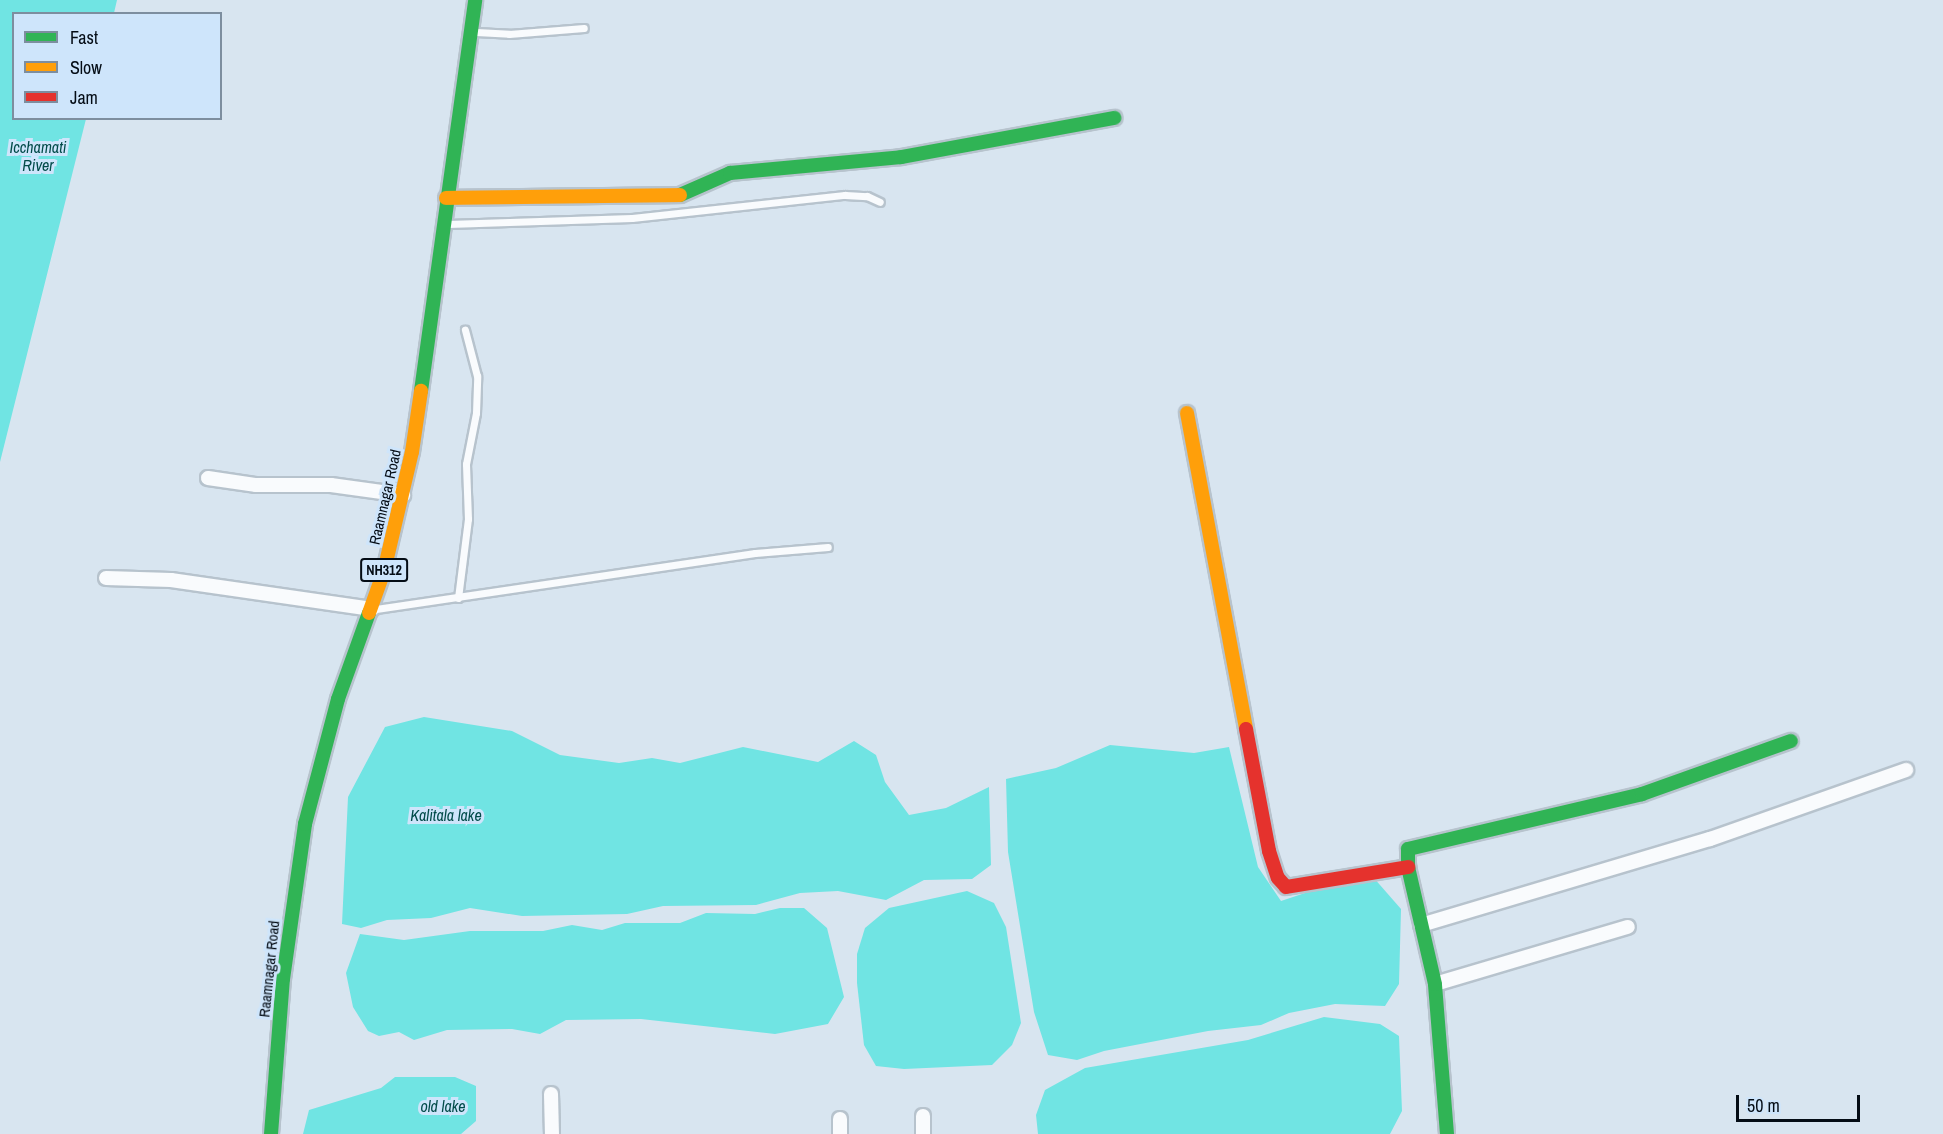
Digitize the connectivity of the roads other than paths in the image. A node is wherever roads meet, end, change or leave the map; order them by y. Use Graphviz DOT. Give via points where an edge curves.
graph roads {
  1 [pos="475,0"];
  2 [pos="584,28"];
  3 [pos="471,32"];
  4 [pos="1114,118"];
  5 [pos="446,198"];
  6 [pos="880,202"];
  7 [pos="442,225"];
  8 [pos="465,330"];
  9 [pos="1187,413"];
  10 [pos="208,478"];
  11 [pos="403,495"];
  12 [pos="828,547"];
  13 [pos="106,578"];
  14 [pos="458,598"];
  15 [pos="372,609"];
  16 [pos="1791,741"];
  17 [pos="1906,770"];
  18 [pos="1408,867"];
  19 [pos="1421,925"];
  20 [pos="1628,927"];
  21 [pos="1435,984"];
  22 [pos="551,1094"];
  23 [pos="923,1116"];
  24 [pos="840,1119"];
  25 [pos="271,1134"];
  26 [pos="552,1134"];
  27 [pos="840,1134"];
  28 [pos="923,1134"];
  29 [pos="1447,1134"];
  1 -- 3 [label="main road, Raamnagar Road / NH312"];
  2 -- 3 [label="lane" via="509,34"];
  3 -- 5 [label="main road, Raamnagar Road / NH312"];
  4 -- 5 [label="main road" via="901,157 730,173 687,195"];
  5 -- 7 [label="main road, Raamnagar Road / NH312"];
  6 -- 7 [label="lane" via="867,196 844,195 632,218"];
  7 -- 11 [label="main road, Raamnagar Road / NH312" via="422,393"];
  8 -- 14 [label="lane" via="477,376 476,412 466,464 468,519"];
  9 -- 18 [label="main road" via="1269,851 1278,878 1286,887 1297,888"];
  10 -- 11 [label="street" via="255,485 323,484"];
  11 -- 15 [label="main road, Raamnagar Road / NH312"];
  12 -- 14 [label="lane" via="755,553"];
  13 -- 15 [label="street" via="171,580"];
  14 -- 15 [label="lane"];
  15 -- 25 [label="main road, Raamnagar Road / NH312" via="338,699 305,824 283,978"];
  16 -- 18 [label="main road" via="1642,794 1413,845 1405,854"];
  17 -- 19 [label="street" via="1710,839"];
  18 -- 19 [label="main road"];
  19 -- 21 [label="main road"];
  20 -- 21 [label="street"];
  21 -- 29 [label="main road"];
  22 -- 26 [label="street"];
  23 -- 28 [label="street"];
  24 -- 27 [label="street"];
}
